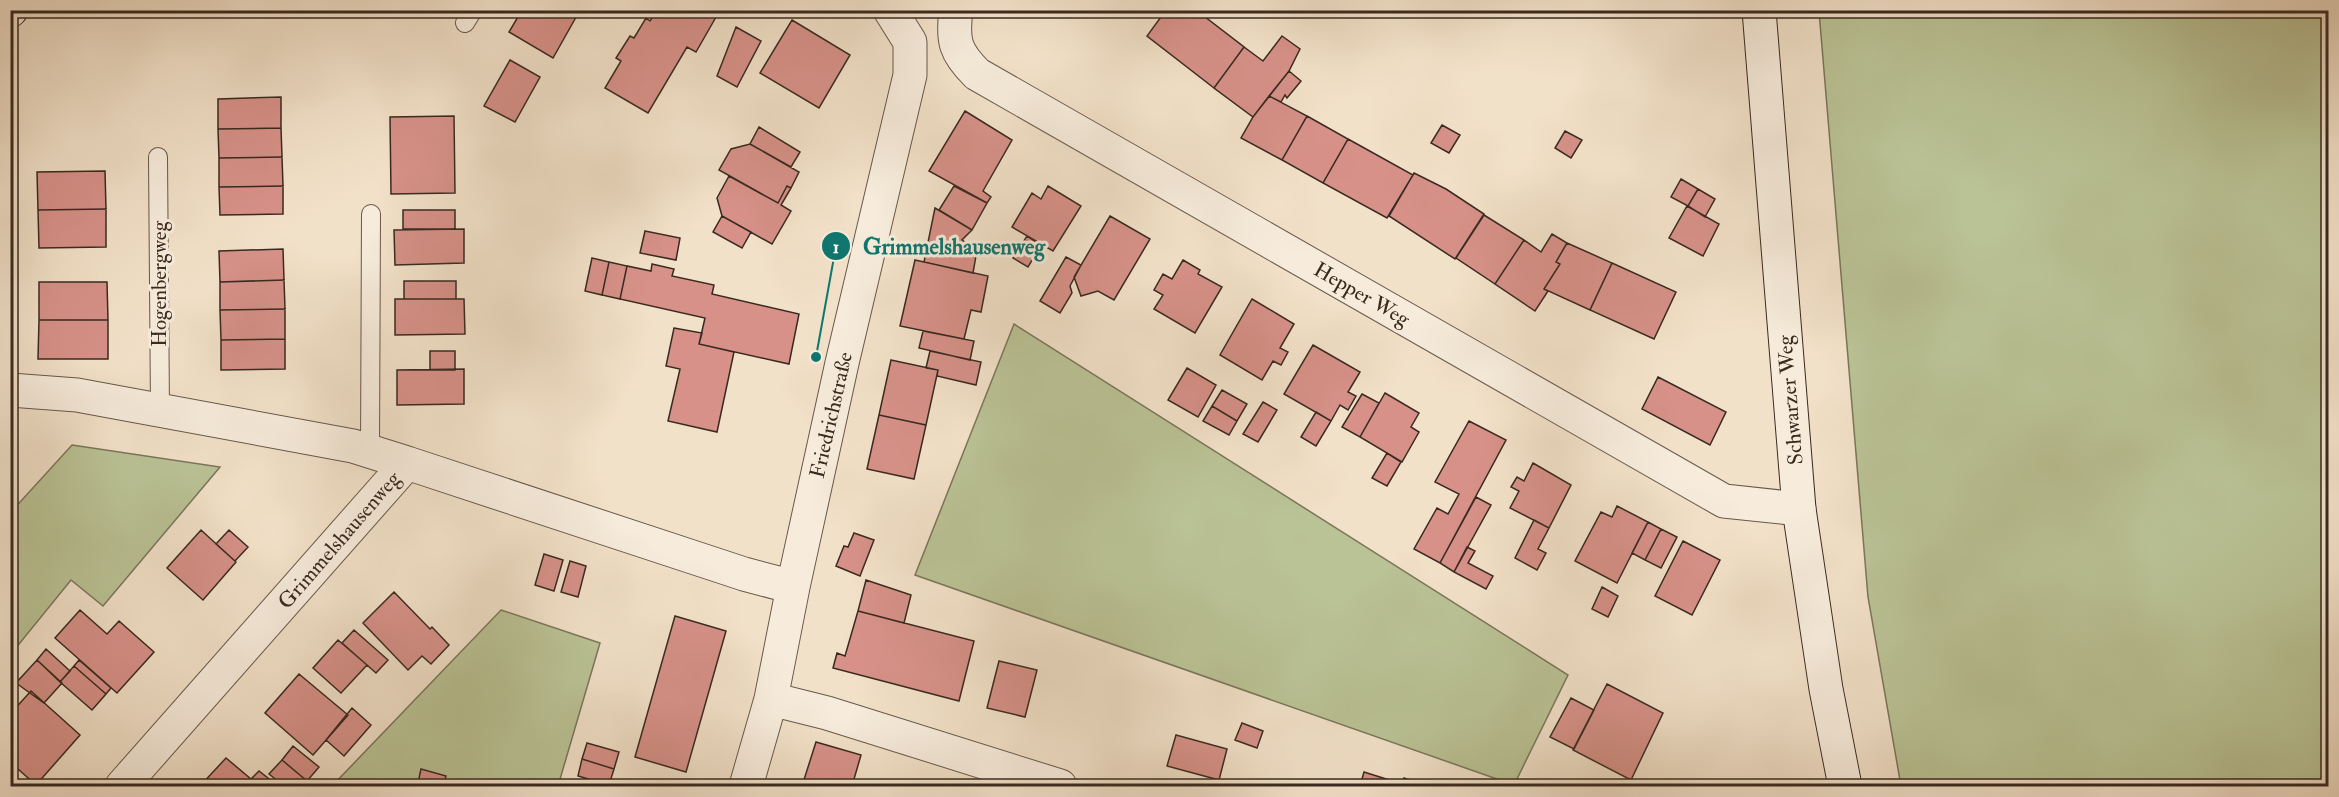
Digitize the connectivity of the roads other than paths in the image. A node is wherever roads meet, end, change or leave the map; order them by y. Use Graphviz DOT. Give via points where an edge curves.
graph roads {
  1 [pos="890,10"];
  2 [pos="1759,10"];
  3 [pos="955,22"];
  4 [pos="158,157"];
  5 [pos="371,214"];
  6 [pos="10,390"];
  7 [pos="160,410"];
  8 [pos="370,451"];
  9 [pos="407,463"];
  10 [pos="1799,509"];
  11 [pos="793,587"];
  12 [pos="771,699"];
  13 [pos="122,786"];
  14 [pos="746,786"];
  15 [pos="1060,786"];
  16 [pos="1845,786"];
  1 -- 11 [label="street, Friedrichstraße" via="910,42 910,75"];
  2 -- 10 [label="street, Schwarzer Weg"];
  3 -- 10 [label="street, Hepper Weg" via="961,57 977,74 1724,501"];
  4 -- 7 [label="lane, Hogenbergweg"];
  5 -- 8 [label="lane"];
  6 -- 7 [label="street" via="77,395"];
  7 -- 8 [label="street"];
  8 -- 9 [label="street"];
  9 -- 11 [label="street, Grimmelshausenweg"];
  9 -- 13 [label="street, Grimmelshausenweg"];
  10 -- 16 [label="street, Schwarzer Weg"];
  11 -- 12 [label="street, Friedrichstraße"];
  12 -- 14 [label="street, Friedrichstraße"];
  12 -- 15 [label="street"];
}
